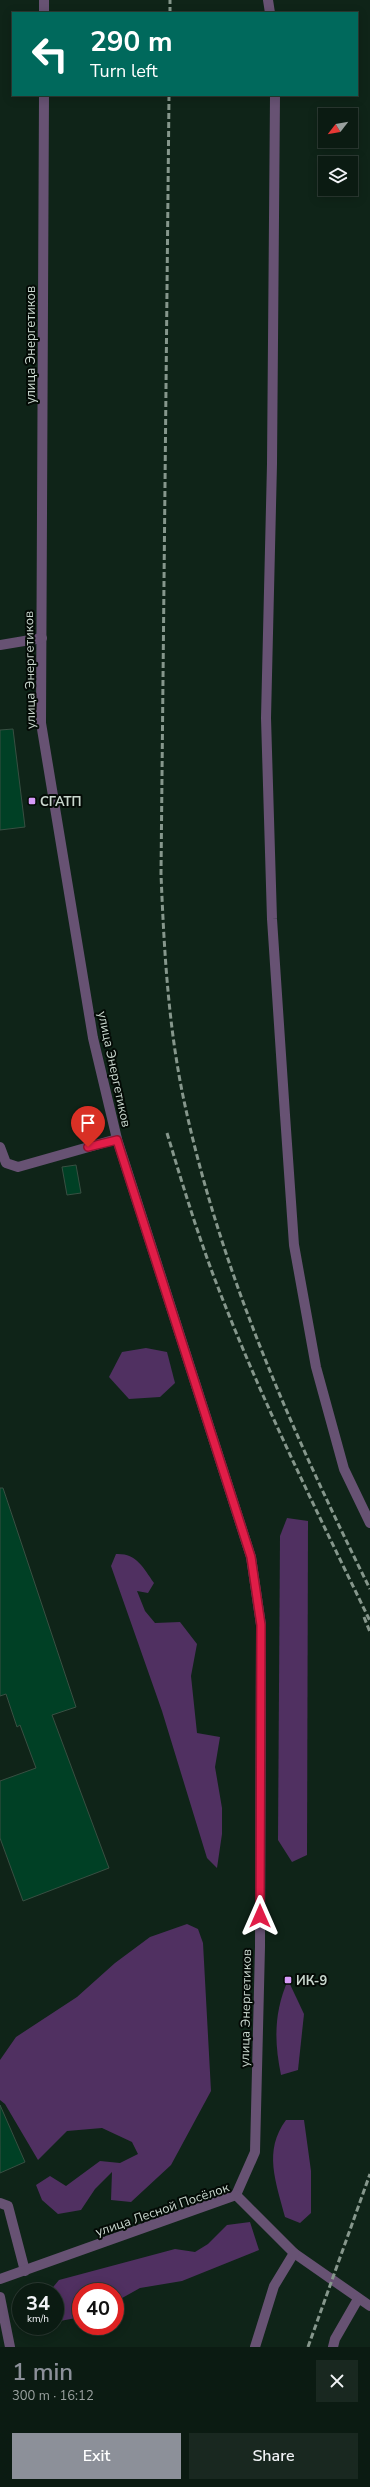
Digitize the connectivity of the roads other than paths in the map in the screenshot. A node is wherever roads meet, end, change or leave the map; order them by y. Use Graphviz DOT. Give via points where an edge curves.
graph roads {
  1 [pos="44,0"];
  2 [pos="268,0"];
  3 [pos="44,12"];
  4 [pos="270,12"];
  5 [pos="44,96"];
  6 [pos="275,96"];
  7 [pos="42,638"];
  8 [pos="0,645"];
  9 [pos="117,1140"];
  10 [pos="0,1147"];
  11 [pos="370,1523"];
  12 [pos="236,2195"];
  13 [pos="0,2203"];
  14 [pos="294,2253"];
  15 [pos="25,2271"];
  16 [pos="0,2279"];
  17 [pos="0,2297"];
  18 [pos="358,2299"];
  19 [pos="370,2306"];
  20 [pos="10,2347"];
  21 [pos="255,2347"];
  22 [pos="333,2347"];
  1 -- 3 [label="street"];
  2 -- 4 [label="street"];
  5 -- 7 [label="street, улица Энергетиков"];
  6 -- 11 [label="street" via="272,464 266,718 272,919 294,1245 316,1367 344,1469"];
  7 -- 8 [label="street"];
  7 -- 9 [label="street, улица Энергетиков" via="43,734 92,1038"];
  9 -- 10 [label="street" via="18,1167 6,1163"];
  9 -- 12 [label="street, улица Энергетиков" via="251,1557 261,1625 260,1947 255,2152"];
  12 -- 14 [label="street, улица Лесной Посёлок"];
  12 -- 15 [label="street, улица Лесной Посёлок"];
  13 -- 15 [label="street" via="8,2206"];
  14 -- 18 [label="street, улица Лесной Посёлок"];
  14 -- 21 [label="street" via="274,2286"];
  15 -- 16 [label="street, улица Лесной Посёлок"];
  17 -- 20 [label="street"];
  18 -- 19 [label="street, улица Лесной Посёлок"];
  18 -- 22 [label="street"];
}
